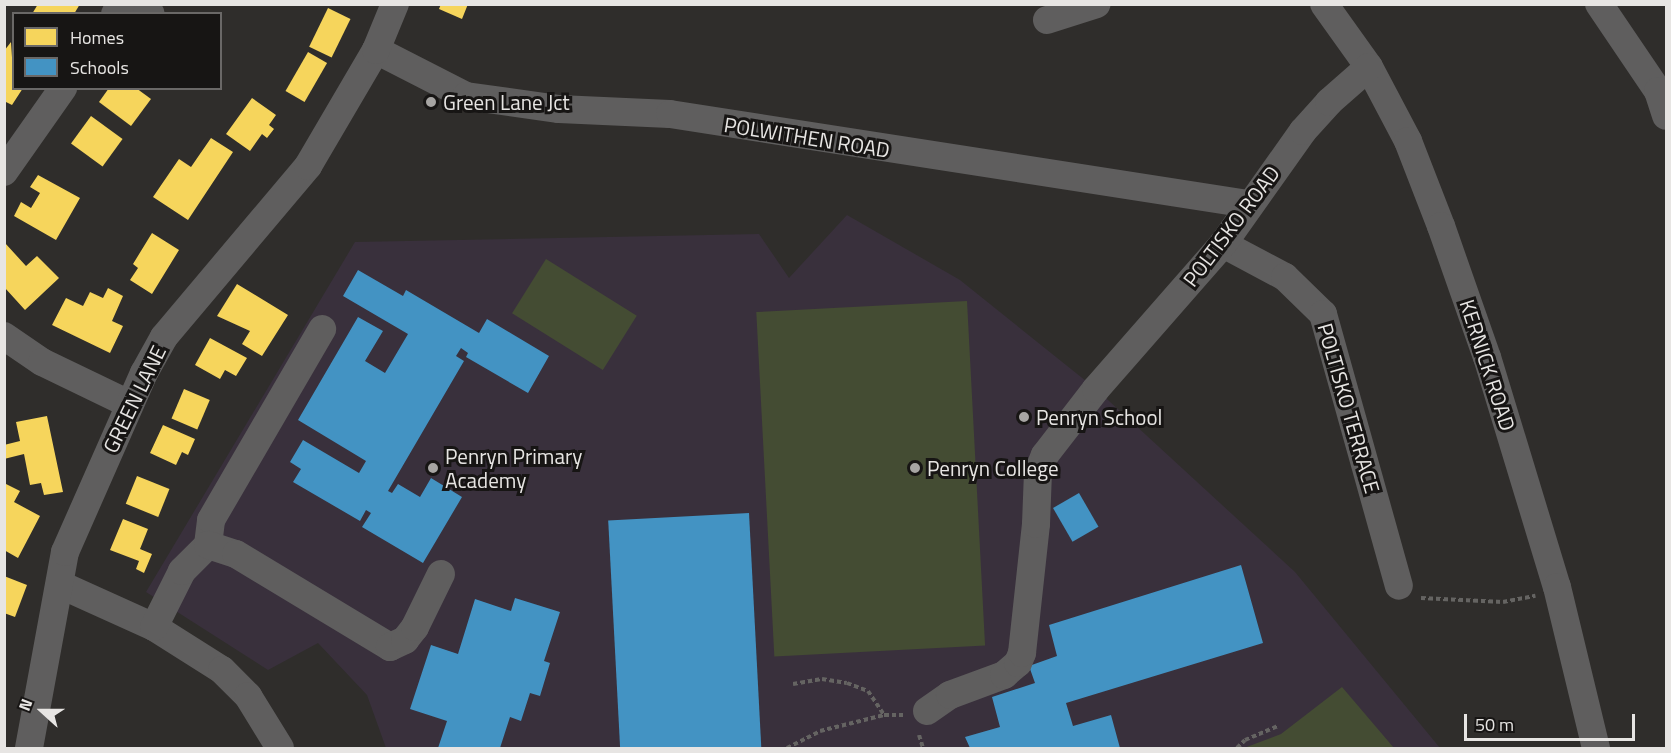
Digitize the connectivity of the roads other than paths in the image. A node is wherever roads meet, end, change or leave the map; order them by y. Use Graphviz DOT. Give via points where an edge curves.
graph roads {
  1 [pos="395,4"];
  2 [pos="1097,4"];
  3 [pos="1324,4"];
  4 [pos="1599,4"];
  5 [pos="1047,20"];
  6 [pos="376,50"];
  7 [pos="1369,67"];
  8 [pos="62,90"];
  9 [pos="1666,116"];
  10 [pos="4,172"];
  11 [pos="1248,204"];
  12 [pos="1223,244"];
  13 [pos="322,329"];
  14 [pos="4,336"];
  15 [pos="129,404"];
  16 [pos="208,545"];
  17 [pos="441,574"];
  18 [pos="61,585"];
  19 [pos="1399,586"];
  20 [pos="154,627"];
  21 [pos="927,711"];
  22 [pos="21,744"];
  23 [pos="280,748"];
  24 [pos="1596,748"];
  1 -- 6 [label="street, GREEN LANE"];
  2 -- 5 [label="street"];
  3 -- 7 [label="street, KERNICK ROAD"];
  4 -- 9 [label="street" via="1658,91"];
  6 -- 11 [label="street, POLWITHEN ROAD" via="466,96 559,109 670,114"];
  6 -- 15 [label="street, GREEN LANE" via="308,166 164,338"];
  7 -- 11 [label="street, POLTISKO ROAD" via="1329,102"];
  7 -- 24 [label="street, KERNICK ROAD" via="1408,141 1487,357 1558,592"];
  8 -- 10 [label="street"];
  11 -- 12 [label="street, POLTISKO ROAD"];
  12 -- 19 [label="street, POLTISKO TERRACE" via="1285,277 1323,314"];
  12 -- 21 [label="street, POLTISKO ROAD" via="1096,389 1039,463 1018,663 1004,675 950,694"];
  13 -- 16 [label="street" via="211,520"];
  14 -- 15 [label="street" via="42,362"];
  15 -- 18 [label="street, GREEN LANE" via="71,533"];
  16 -- 17 [label="street" via="236,554 390,646 405,640 415,627"];
  16 -- 20 [label="street" via="182,571"];
  18 -- 20 [label="street"];
  18 -- 22 [label="street, GREEN LANE"];
  20 -- 23 [label="street" via="222,670 248,696"];
}
